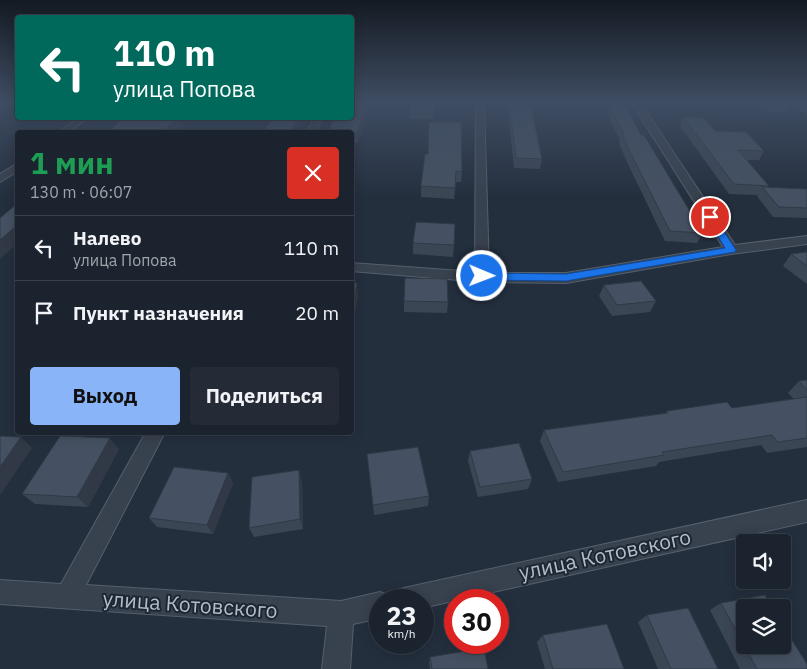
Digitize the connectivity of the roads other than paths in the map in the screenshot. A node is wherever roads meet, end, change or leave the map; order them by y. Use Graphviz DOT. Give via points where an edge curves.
graph roads {
  1 [pos="480,133"];
  2 [pos="655,133"];
  3 [pos="15,168"];
  4 [pos="0,180"];
  5 [pos="807,240"];
  6 [pos="731,250"];
  7 [pos="354,268"];
  8 [pos="482,276"];
  9 [pos="154,435"];
  10 [pos="807,511"];
  11 [pos="0,592"];
  12 [pos="434,593"];
  13 [pos="67,597"];
  14 [pos="369,608"];
  15 [pos="341,614"];
  16 [pos="336,669"];
  1 -- 8 [label="street"];
  2 -- 6 [label="street"];
  3 -- 4 [label="street"];
  5 -- 6 [label="street"];
  6 -- 8 [label="street" via="566,278"];
  7 -- 8 [label="street"];
  9 -- 13 [label="street"];
  10 -- 12 [label="street, улица Котовского"];
  11 -- 13 [label="street, улица Котовского"];
  13 -- 15 [label="street, улица Котовского"];
  14 -- 15 [label="street, улица Котовского"];
  15 -- 16 [label="street"];
}
